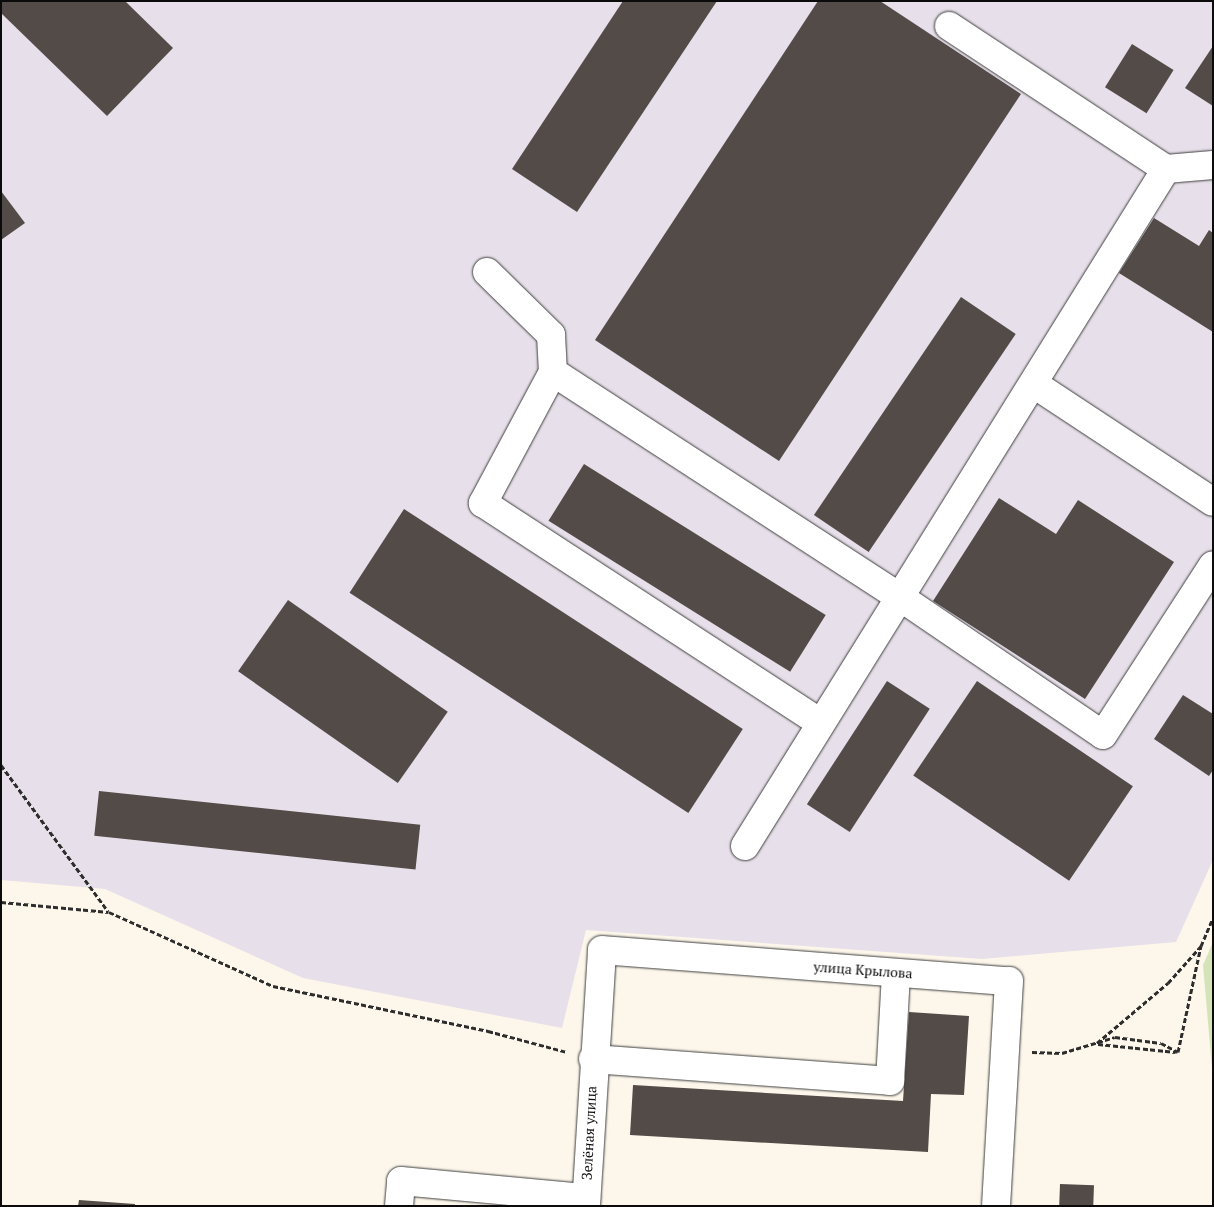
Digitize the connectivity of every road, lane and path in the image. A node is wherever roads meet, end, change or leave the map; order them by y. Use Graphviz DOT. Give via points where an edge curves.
graph roads {
  1 [pos="949,26"];
  2 [pos="1213,165"];
  3 [pos="1166,169"];
  4 [pos="487,272"];
  5 [pos="553,372"];
  6 [pos="1034,384"];
  7 [pos="1213,502"];
  8 [pos="1213,565"];
  9 [pos="900,597"];
  10 [pos="821,723"];
  11 [pos="1,765"];
  12 [pos="745,846"];
  13 [pos="1,902"];
  14 [pos="109,912"];
  15 [pos="1213,918"];
  16 [pos="1200,946"];
  17 [pos="896,973"];
  18 [pos="1102,1039"];
  19 [pos="1005,1051"];
  20 [pos="1178,1052"];
  21 [pos="593,1059"];
  22 [pos="586,1202"];
  23 [pos="399,1206"];
  24 [pos="996,1206"];
  1 -- 3 [label="street"];
  2 -- 3 [label="street"];
  3 -- 6 [label="street"];
  4 -- 5 [label="street" via="552,334"];
  5 -- 9 [label="street"];
  5 -- 10 [label="street" via="483,503"];
  6 -- 7 [label="street"];
  6 -- 9 [label="street"];
  8 -- 9 [label="street" via="1103,735"];
  9 -- 10 [label="street"];
  10 -- 12 [label="street"];
  11 -- 14 [label="path"];
  13 -- 14 [label="path"];
  14 -- 21 [label="path" via="273,986 488,1031"];
  15 -- 16 [label="path"];
  16 -- 18 [label="path" via="1168,982"];
  16 -- 20 [label="path"];
  17 -- 19 [label="street, улица Крылова" via="1009,981"];
  17 -- 21 [label="street, улица Крылова" via="602,950"];
  17 -- 21 [label="street" via="890,1081"];
  18 -- 19 [label="path" via="1062,1053"];
  18 -- 20 [label="path" via="1115,1037 1161,1043"];
  18 -- 20 [label="path" via="1097,1044"];
  19 -- 24 [label="street, улица Крылова"];
  21 -- 22 [label="street, Зелёная улица"];
  22 -- 23 [label="street" via="401,1182"];
}
